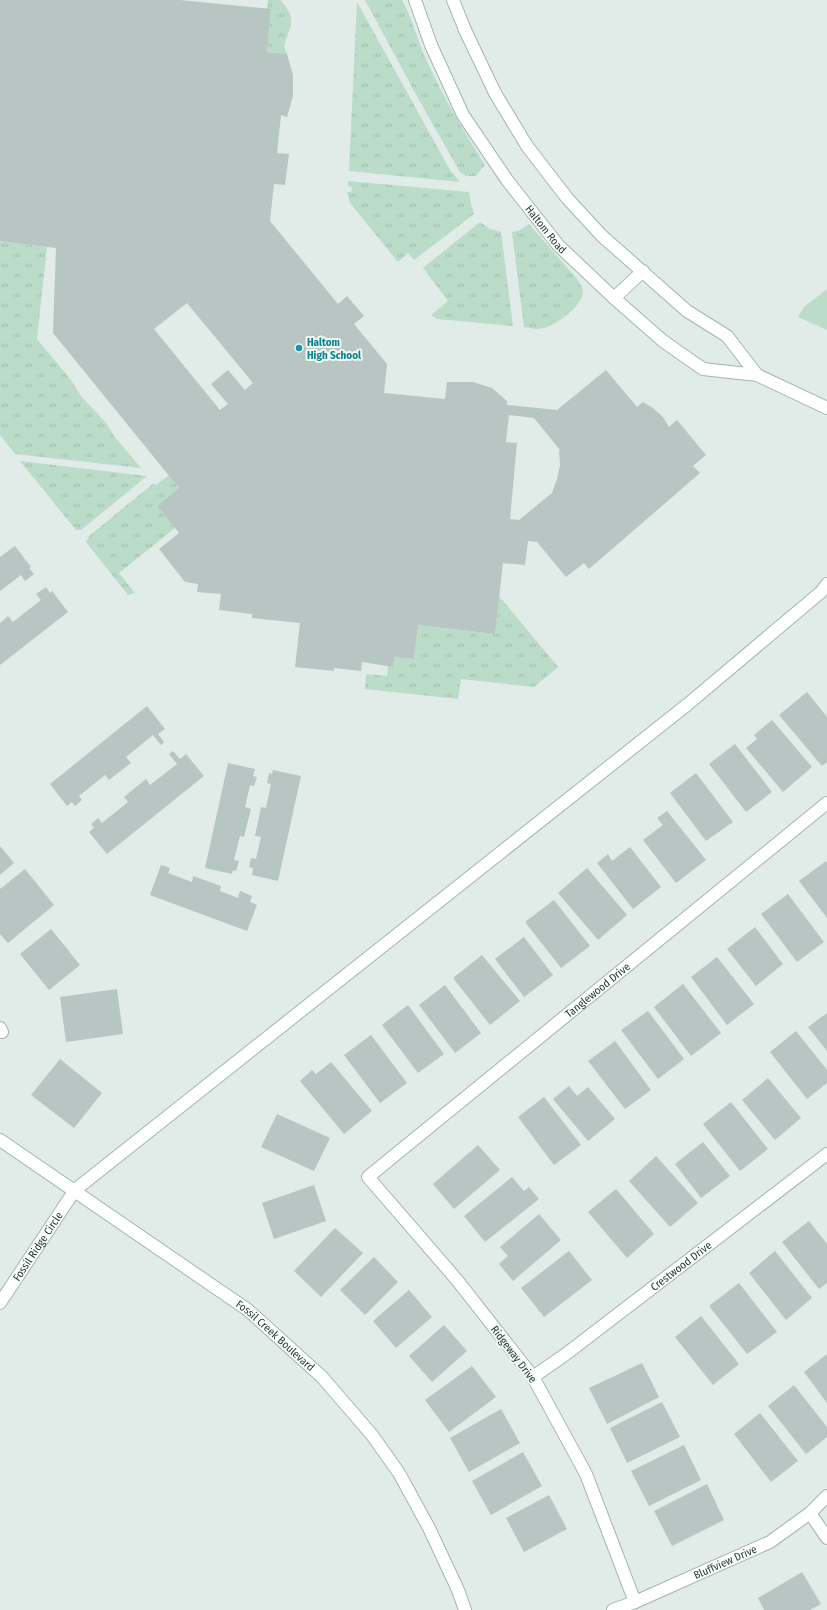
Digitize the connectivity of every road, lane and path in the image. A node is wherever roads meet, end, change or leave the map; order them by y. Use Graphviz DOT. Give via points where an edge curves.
graph roads {
  1 [pos="415,0"];
  2 [pos="453,0"];
  3 [pos="643,271"];
  4 [pos="614,298"];
  5 [pos="757,375"];
  6 [pos="827,408"];
  7 [pos="827,584"];
  8 [pos="827,803"];
  9 [pos="0,1140"];
  10 [pos="827,1154"];
  11 [pos="368,1177"];
  12 [pos="75,1190"];
  13 [pos="0,1303"];
  14 [pos="533,1377"];
  15 [pos="827,1496"];
  16 [pos="810,1513"];
  17 [pos="827,1538"];
  18 [pos="635,1602"];
  19 [pos="465,1610"];
  20 [pos="613,1610"];
  1 -- 4 [label="street, Haltom Road" via="431,45 463,115 507,180 558,245"];
  2 -- 3 [label="street, Haltom Road" via="495,93 527,146 567,198 602,236"];
  3 -- 4 [label="street"];
  3 -- 5 [label="street, Haltom Road" via="687,311 727,336"];
  4 -- 5 [label="street, Haltom Road" via="663,341 703,369"];
  5 -- 6 [label="street, Haltom Road"];
  7 -- 12 [label="street, Fossil Ridge Circle" via="821,592 688,704"];
  8 -- 11 [label="street, Tanglewood Drive"];
  9 -- 12 [label="street, Fossil Creek Boulevard"];
  10 -- 14 [label="street, Crestwood Drive"];
  11 -- 14 [label="street, Ridgeway Drive" via="458,1280"];
  12 -- 13 [label="street, Fossil Ridge Circle"];
  12 -- 19 [label="street, Fossil Creek Boulevard" via="248,1310 322,1377 372,1435 399,1473 429,1528"];
  14 -- 18 [label="street, Ridgeway Drive" via="586,1474"];
  15 -- 16 [label="street, Bluffview Drive"];
  16 -- 17 [label="street"];
  16 -- 18 [label="street, Bluffview Drive" via="770,1542"];
  18 -- 20 [label="street, Bluffview Drive"];
}
